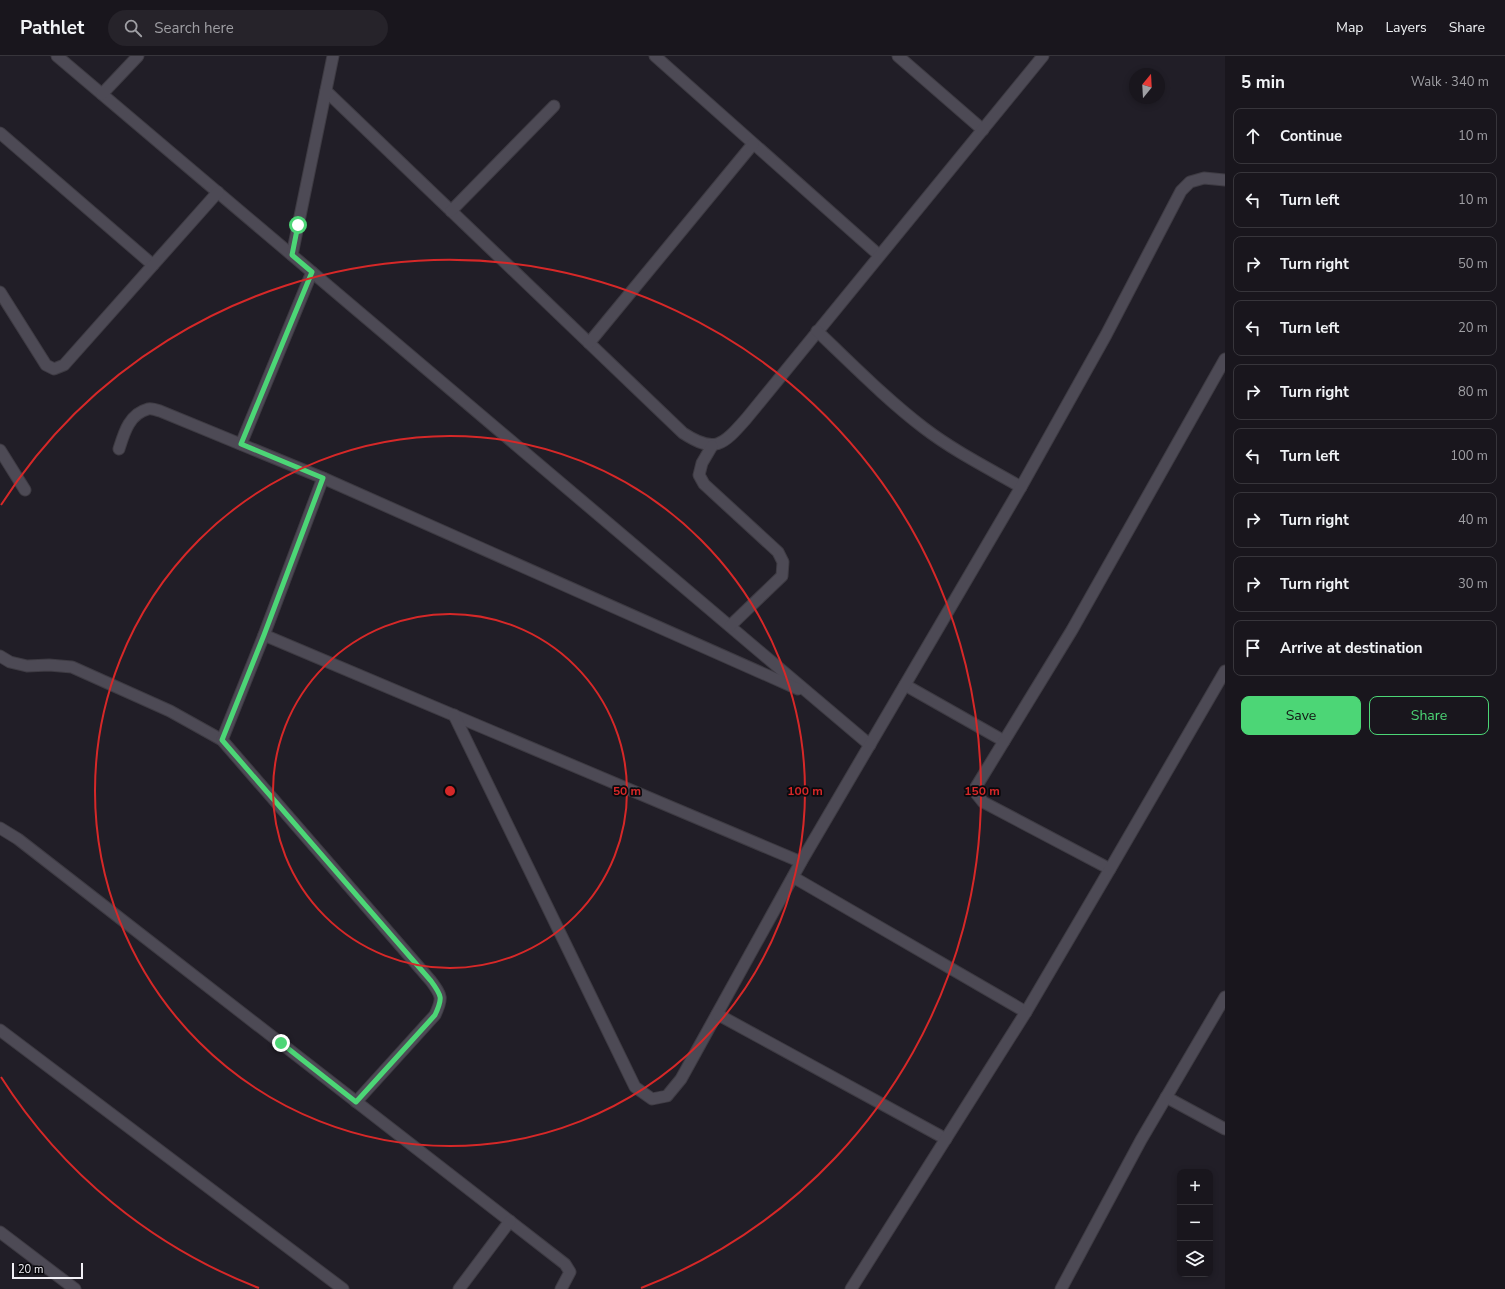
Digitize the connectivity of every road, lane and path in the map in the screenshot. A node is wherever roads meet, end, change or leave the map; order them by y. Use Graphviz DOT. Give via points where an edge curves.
graph roads {
  1 [pos="57,56"];
  2 [pos="138,56"];
  3 [pos="333,56"];
  4 [pos="655,56"];
  5 [pos="898,56"];
  6 [pos="1043,56"];
  7 [pos="326,91"];
  8 [pos="102,94"];
  9 [pos="554,106"];
  10 [pos="983,130"];
  11 [pos="0,133"];
  12 [pos="754,144"];
  13 [pos="1204,178"];
  14 [pos="1225,180"];
  15 [pos="1225,189"];
  16 [pos="218,192"];
  17 [pos="452,211"];
  18 [pos="292,255"];
  19 [pos="878,255"];
  20 [pos="153,265"];
  21 [pos="312,272"];
  22 [pos="0,292"];
  23 [pos="817,331"];
  24 [pos="589,343"];
  25 [pos="1225,359"];
  26 [pos="241,444"];
  27 [pos="712,446"];
  28 [pos="119,449"];
  29 [pos="0,450"];
  30 [pos="323,478"];
  31 [pos="1021,487"];
  32 [pos="25,490"];
  33 [pos="730,626"];
  34 [pos="264,635"];
  35 [pos="0,656"];
  36 [pos="1225,671"];
  37 [pos="905,684"];
  38 [pos="810,695"];
  39 [pos="454,715"];
  40 [pos="222,740"];
  41 [pos="1004,742"];
  42 [pos="870,745"];
  43 [pos="0,828"];
  44 [pos="801,862"];
  45 [pos="1110,870"];
  46 [pos="793,878"];
  47 [pos="1225,997"];
  48 [pos="1026,1012"];
  49 [pos="717,1014"];
  50 [pos="0,1030"];
  51 [pos="1166,1097"];
  52 [pos="356,1102"];
  53 [pos="1225,1130"];
  54 [pos="946,1138"];
  55 [pos="510,1221"];
  56 [pos="0,1232"];
  57 [pos="75,1289"];
  58 [pos="343,1289"];
  59 [pos="459,1289"];
  60 [pos="560,1289"];
  61 [pos="851,1289"];
  62 [pos="1061,1289"];
  1 -- 8 [label="street"];
  2 -- 8 [label="street"];
  3 -- 7 [label="street"];
  4 -- 12 [label="street"];
  5 -- 10 [label="street"];
  6 -- 10 [label="street"];
  7 -- 17 [label="street"];
  7 -- 18 [label="street"];
  8 -- 16 [label="street"];
  9 -- 17 [label="street"];
  10 -- 19 [label="street"];
  11 -- 20 [label="street"];
  12 -- 19 [label="street"];
  12 -- 24 [label="street"];
  13 -- 14 [label="street"];
  13 -- 15 [label="street"];
  13 -- 31 [label="street" via="1190,182 1181,191 1106,335"];
  16 -- 18 [label="street"];
  16 -- 20 [label="street"];
  17 -- 24 [label="street"];
  18 -- 21 [label="street"];
  19 -- 23 [label="street"];
  20 -- 22 [label="street" via="70,359 54,369 46,365"];
  21 -- 26 [label="street"];
  21 -- 33 [label="street"];
  23 -- 27 [label="street" via="729,439"];
  23 -- 31 [label="street" via="924,428 946,444"];
  24 -- 27 [label="street" via="684,434 696,442"];
  25 -- 41 [label="street" via="1072,630"];
  26 -- 28 [label="street" via="160,411 148,409 135,416 126,428"];
  26 -- 30 [label="street"];
  27 -- 33 [label="street" via="702,463 699,475 704,484 778,552 784,562 782,576"];
  29 -- 32 [label="street"];
  30 -- 34 [label="street"];
  30 -- 38 [label="street"];
  31 -- 37 [label="street"];
  33 -- 38 [label="street"];
  34 -- 39 [label="street"];
  34 -- 40 [label="street"];
  35 -- 40 [label="street" via="10,662 27,666 72,667 170,711"];
  36 -- 45 [label="street"];
  37 -- 41 [label="street"];
  37 -- 42 [label="street"];
  38 -- 42 [label="street"];
  39 -- 44 [label="street"];
  39 -- 49 [label="street" via="635,1087 652,1099 667,1096 681,1079"];
  40 -- 52 [label="street" via="439,992 441,1003 435,1015"];
  41 -- 45 [label="street" via="976,787 978,798"];
  42 -- 44 [label="street"];
  43 -- 52 [label="street" via="25,844"];
  44 -- 46 [label="street"];
  45 -- 48 [label="street"];
  46 -- 48 [label="street"];
  46 -- 49 [label="street"];
  47 -- 51 [label="street"];
  48 -- 54 [label="street"];
  49 -- 54 [label="street"];
  50 -- 58 [label="street"];
  51 -- 53 [label="street"];
  51 -- 62 [label="street"];
  52 -- 55 [label="street"];
  54 -- 61 [label="street"];
  55 -- 59 [label="street"];
  55 -- 60 [label="street" via="565,1264 570,1272"];
  56 -- 57 [label="street"];
}
